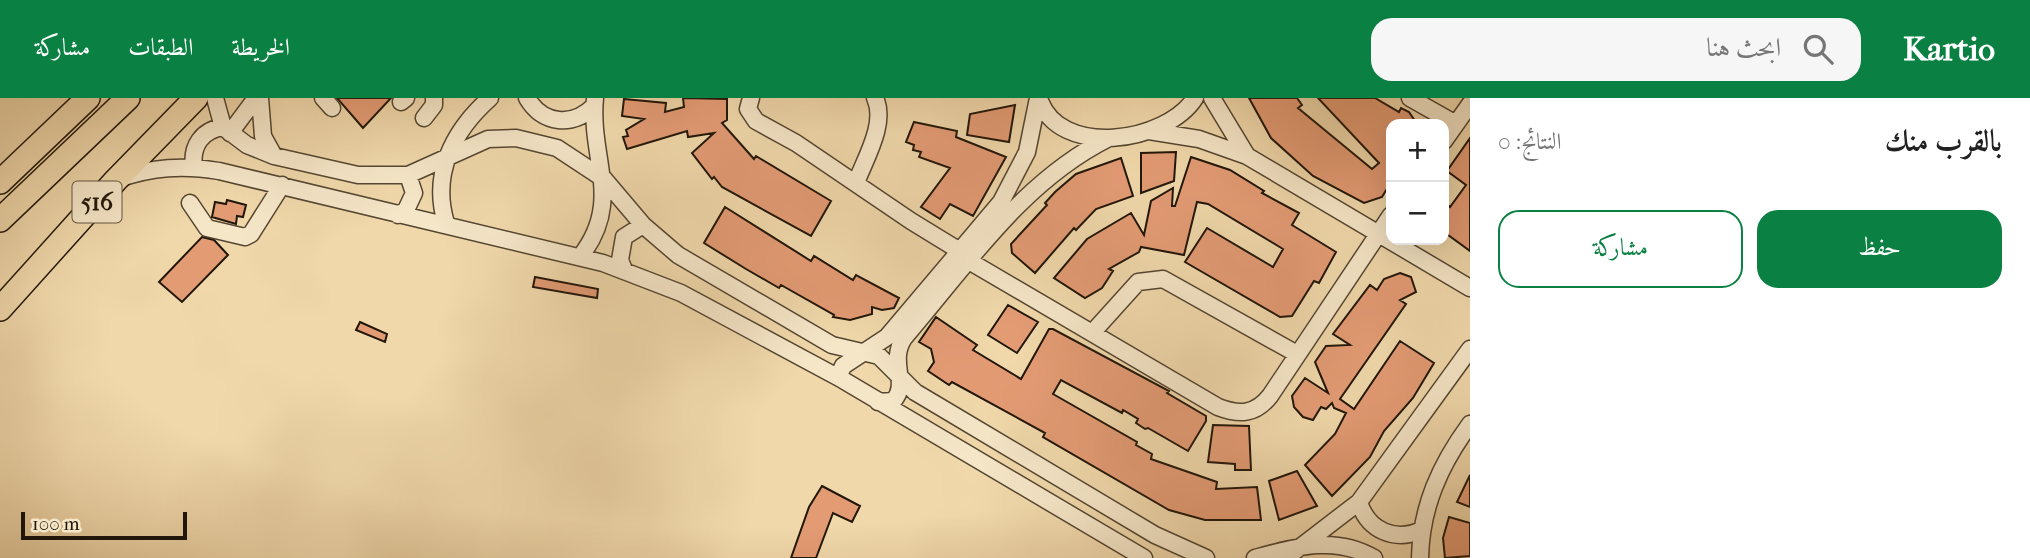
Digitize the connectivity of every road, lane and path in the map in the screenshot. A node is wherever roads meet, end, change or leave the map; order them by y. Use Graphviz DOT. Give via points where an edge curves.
graph roads {
  1 [pos="89,98"];
  2 [pos="128,98"];
  3 [pos="197,98"];
  4 [pos="215,98"];
  5 [pos="258,98"];
  6 [pos="434,98"];
  7 [pos="490,98"];
  8 [pos="527,98"];
  9 [pos="751,98"];
  10 [pos="875,98"];
  11 [pos="1039,98"];
  12 [pos="1195,98"];
  13 [pos="1212,98"];
  14 [pos="1410,98"];
  15 [pos="595,102"];
  16 [pos="1470,104"];
  17 [pos="424,118"];
  18 [pos="1456,124"];
  19 [pos="227,130"];
  20 [pos="1149,131"];
  21 [pos="1449,134"];
  22 [pos="1109,138"];
  23 [pos="274,156"];
  24 [pos="1247,156"];
  25 [pos="445,158"];
  26 [pos="194,167"];
  27 [pos="408,175"];
  28 [pos="604,178"];
  29 [pos="116,180"];
  30 [pos="0,182"];
  31 [pos="856,183"];
  32 [pos="282,186"];
  33 [pos="190,203"];
  34 [pos="398,215"];
  35 [pos="0,220"];
  36 [pos="1386,222"];
  37 [pos="446,223"];
  38 [pos="643,225"];
  39 [pos="1376,235"];
  40 [pos="965,256"];
  41 [pos="580,257"];
  42 [pos="624,270"];
  43 [pos="1470,288"];
  44 [pos="0,309"];
  45 [pos="1092,333"];
  46 [pos="1470,349"];
  47 [pos="868,352"];
  48 [pos="1297,354"];
  49 [pos="900,378"];
  50 [pos="843,380"];
  51 [pos="878,402"];
  52 [pos="1470,424"];
  53 [pos="1359,502"];
  54 [pos="1422,530"];
  55 [pos="1292,553"];
  56 [pos="1144,558"];
  57 [pos="1206,558"];
  58 [pos="1255,558"];
  59 [pos="1374,558"];
  60 [pos="1420,558"];
  1 -- 30 [label="highway"];
  2 -- 35 [label="highway, 516"];
  3 -- 29 [label="highway, 516"];
  4 -- 19 [label="street"];
  5 -- 19 [label="street"];
  5 -- 23 [label="street" via="263,136"];
  6 -- 17 [label="street"];
  7 -- 25 [label="street"];
  8 -- 15 [label="street" via="539,113 558,121 578,118"];
  9 -- 31 [label="street" via="748,109 756,121"];
  10 -- 31 [label="street" via="878,123"];
  11 -- 22 [label="street" via="1055,124"];
  11 -- 40 [label="street" via="1031,141 1016,178"];
  12 -- 20 [label="street" via="1172,119"];
  13 -- 24 [label="street"];
  14 -- 18 [label="street"];
  15 -- 28 [label="street" via="596,141"];
  16 -- 18 [label="street"];
  18 -- 21 [label="street"];
  19 -- 23 [label="street"];
  19 -- 26 [label="street" via="210,131 199,140 193,153"];
  20 -- 22 [label="street"];
  20 -- 24 [label="street" via="1199,139"];
  22 -- 40 [label="street" via="1042,181"];
  23 -- 27 [label="street" via="358,176"];
  24 -- 39 [label="street"];
  25 -- 27 [label="street"];
  25 -- 28 [label="street" via="488,139 530,140 570,154"];
  25 -- 37 [label="street" via="440,184"];
  26 -- 29 [label="street" via="162,168"];
  26 -- 32 [label="street"];
  27 -- 34 [label="street" via="413,183 412,202"];
  28 -- 38 [label="street"];
  28 -- 41 [label="street" via="601,220"];
  29 -- 44 [label="highway, 516"];
  31 -- 40 [label="street"];
  32 -- 33 [label="street" via="245,237 207,228"];
  32 -- 34 [label="street"];
  34 -- 37 [label="street"];
  36 -- 39 [label="street"];
  37 -- 41 [label="street"];
  38 -- 42 [label="street" via="624,237 620,248"];
  38 -- 47 [label="street" via="678,255 832,345"];
  39 -- 43 [label="street"];
  39 -- 48 [label="street"];
  40 -- 45 [label="street"];
  40 -- 47 [label="street"];
  40 -- 49 [label="street" via="900,344 896,358"];
  41 -- 42 [label="street"];
  42 -- 50 [label="street" via="681,293"];
  45 -- 48 [label="street" via="1138,282 1163,279"];
  45 -- 48 [label="street" via="1218,407 1242,413 1263,405"];
  46 -- 53 [label="street"];
  47 -- 49 [label="street" via="883,359"];
  47 -- 50 [label="street" via="843,366"];
  49 -- 51 [label="street" via="897,397 888,403"];
  49 -- 57 [label="street" via="915,392 1155,535"];
  50 -- 51 [label="street"];
  51 -- 56 [label="street"];
  52 -- 54 [label="street" via="1434,484"];
  53 -- 54 [label="street" via="1365,517 1383,532 1407,535"];
  53 -- 55 [label="street"];
  54 -- 60 [label="street"];
  55 -- 58 [label="street"];
  55 -- 59 [label="street" via="1334,544"];
}
